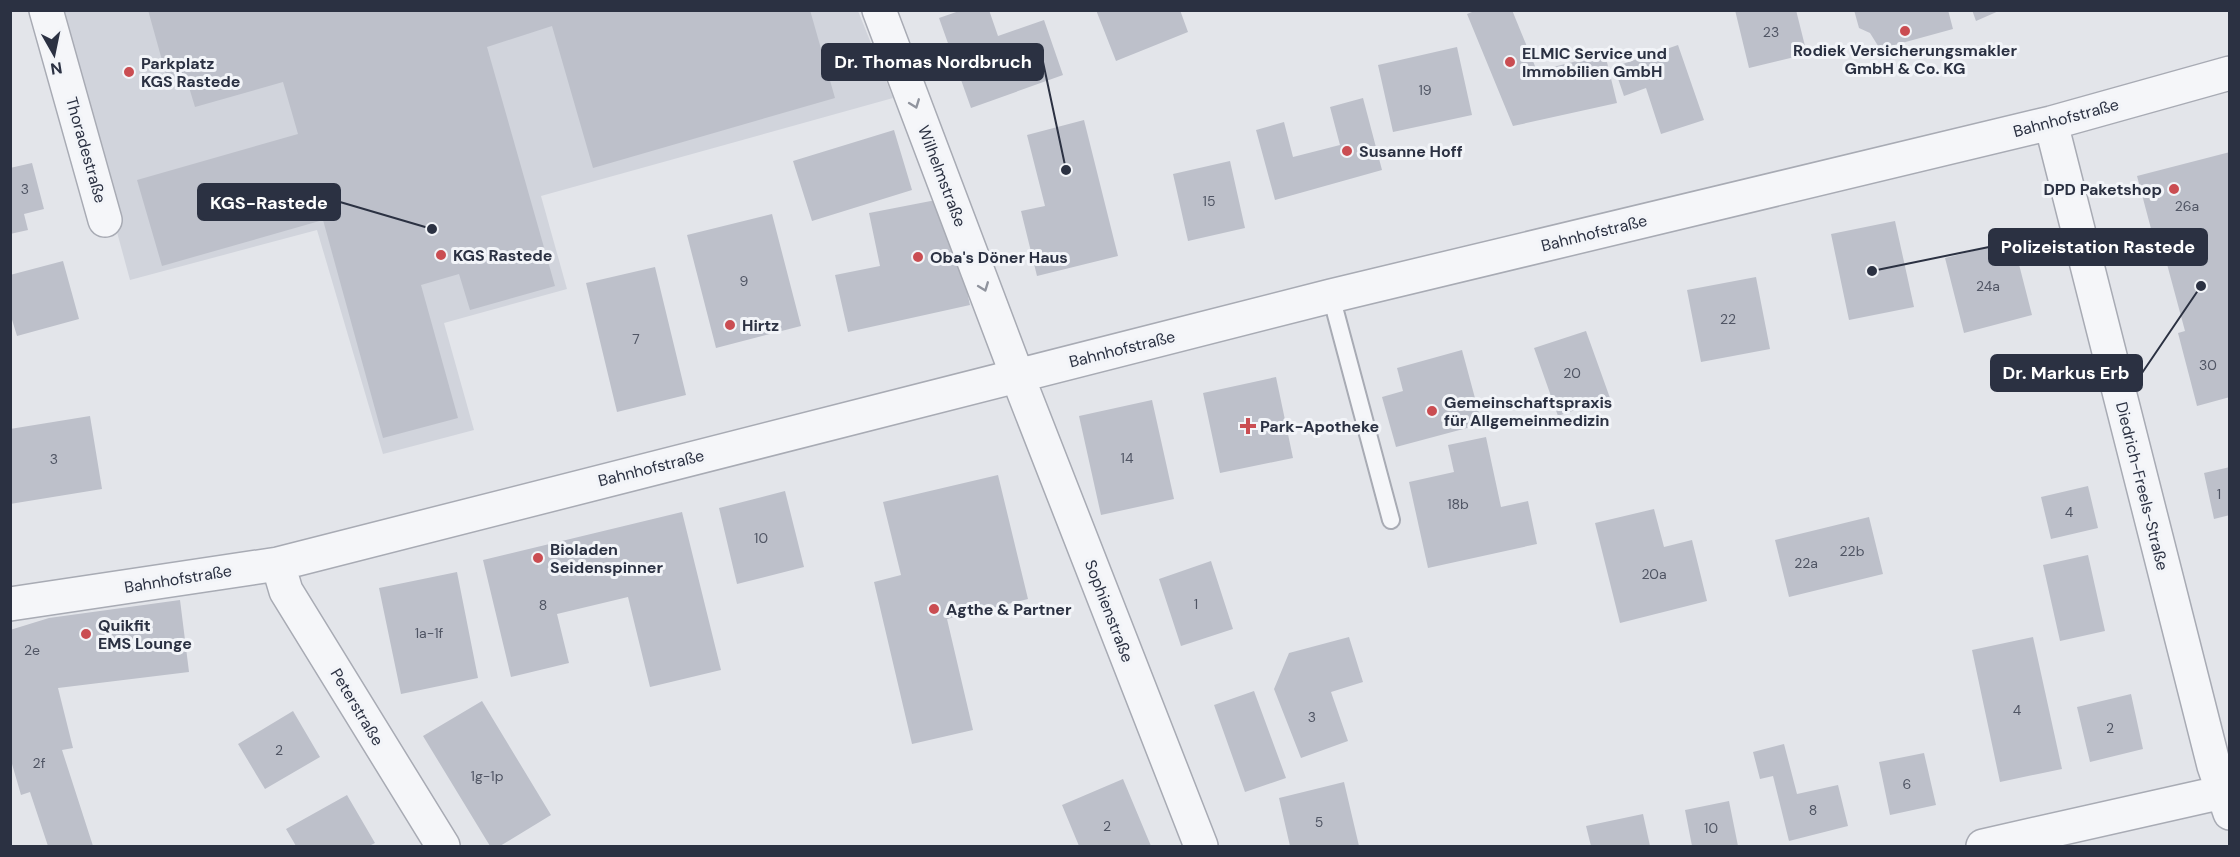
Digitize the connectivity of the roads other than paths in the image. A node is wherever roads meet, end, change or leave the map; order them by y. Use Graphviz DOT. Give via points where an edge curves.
graph roads {
  1 [pos="46,10"];
  2 [pos="879,10"];
  3 [pos="2229,73"];
  4 [pos="2051,123"];
  5 [pos="105,220"];
  6 [pos="1331,296"];
  7 [pos="1017,375"];
  8 [pos="1391,520"];
  9 [pos="278,564"];
  10 [pos="10,604"];
  11 [pos="2226,803"];
  12 [pos="443,846"];
  13 [pos="1201,846"];
  14 [pos="1983,846"];
  1 -- 5 [label="street, Thoradestraße"];
  2 -- 7 [label="street, Wilhelmstraße, one-way"];
  3 -- 4 [label="street, Bahnhofstraße"];
  4 -- 6 [label="street, Bahnhofstraße"];
  4 -- 11 [label="street, Diedrich-Freels-Straße"];
  6 -- 7 [label="street, Bahnhofstraße"];
  6 -- 8 [label="lane"];
  7 -- 9 [label="street, Bahnhofstraße"];
  7 -- 13 [label="street, Sophienstraße"];
  9 -- 10 [label="street, Bahnhofstraße"];
  9 -- 12 [label="street, Peterstraße" via="286,591"];
  11 -- 14 [label="street"];
}
